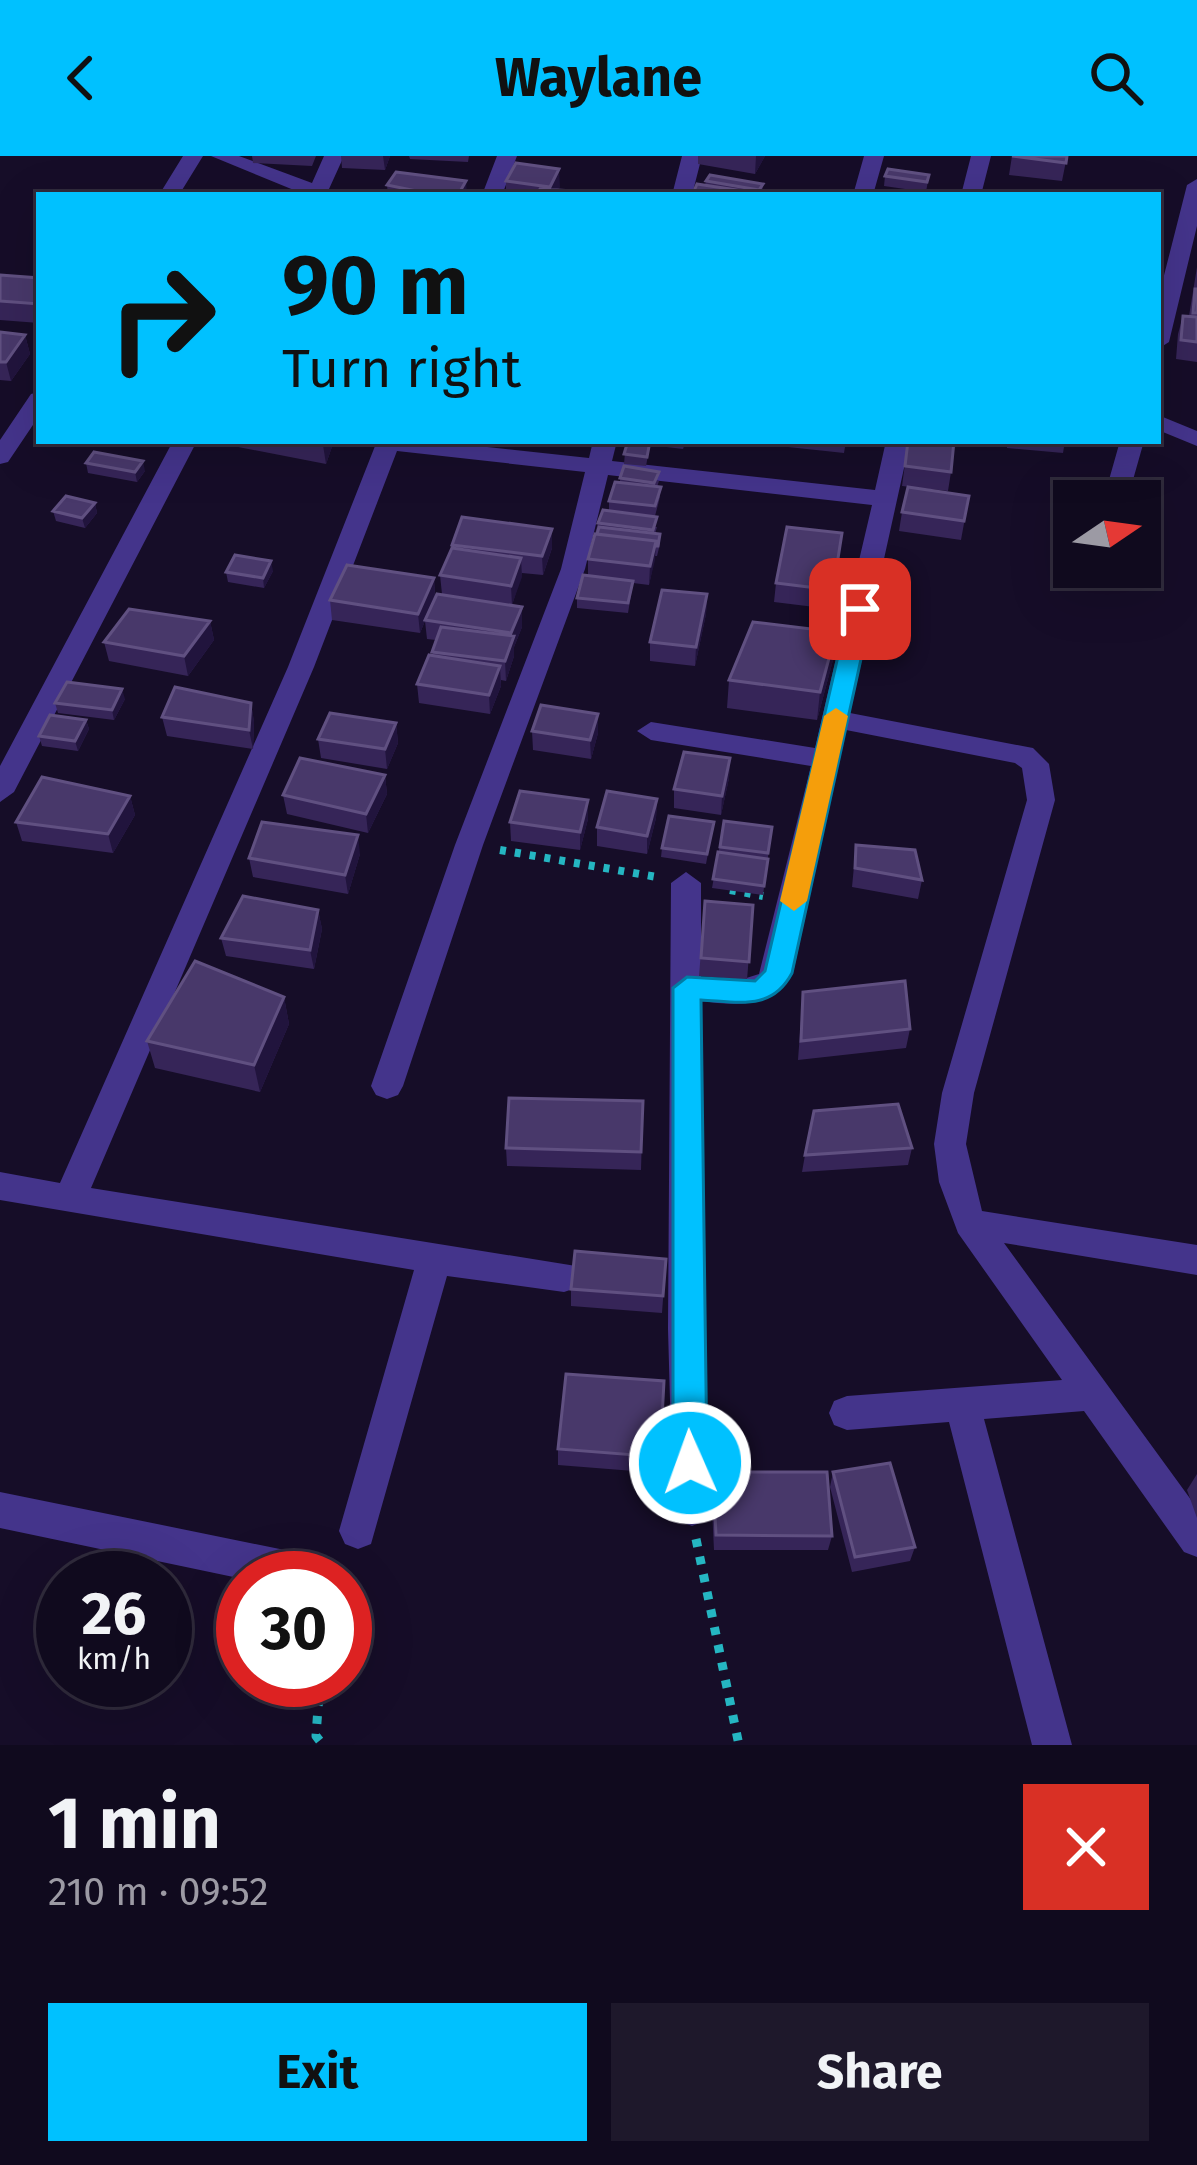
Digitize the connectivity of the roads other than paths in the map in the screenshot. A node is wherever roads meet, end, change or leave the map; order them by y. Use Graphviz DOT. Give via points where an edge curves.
graph roads {
  1 [pos="193,156"];
  2 [pos="221,156"];
  3 [pos="334,156"];
  4 [pos="507,156"];
  5 [pos="692,156"];
  6 [pos="874,156"];
  7 [pos="981,156"];
  8 [pos="1197,188"];
  9 [pos="171,192"];
  10 [pos="315,192"];
  11 [pos="321,192"];
  12 [pos="493,192"];
  13 [pos="683,192"];
  14 [pos="863,192"];
  15 [pos="972,192"];
  16 [pos="1161,330"];
  17 [pos="36,404"];
  18 [pos="0,406"];
  19 [pos="1161,423"];
  20 [pos="1197,439"];
  21 [pos="183,444"];
  22 [pos="388,444"];
  23 [pos="424,444"];
  24 [pos="897,444"];
  25 [pos="1131,444"];
  26 [pos="601,454"];
  27 [pos="0,457"];
  28 [pos="1121,480"];
  29 [pos="885,499"];
  30 [pos="835,719"];
  31 [pos="651,731"];
  32 [pos="826,759"];
  33 [pos="0,792"];
  34 [pos="686,883"];
  35 [pos="687,988"];
  36 [pos="387,1085"];
  37 [pos="0,1186"];
  38 [pos="70,1199"];
  39 [pos="970,1223"];
  40 [pos="434,1259"];
  41 [pos="1197,1260"];
  42 [pos="564,1277"];
  43 [pos="1093,1394"];
  44 [pos="962,1404"];
  45 [pos="847,1413"];
  46 [pos="692,1508"];
  47 [pos="0,1510"];
  48 [pos="358,1531"];
  49 [pos="1197,1539"];
  50 [pos="216,1555"];
  51 [pos="1052,1745"];
  1 -- 9 [label="street"];
  2 -- 10 [label="street"];
  3 -- 11 [label="street"];
  4 -- 12 [label="street"];
  5 -- 13 [label="street"];
  6 -- 14 [label="street"];
  7 -- 15 [label="street"];
  8 -- 16 [label="street"];
  17 -- 18 [label="street"];
  17 -- 27 [label="street"];
  19 -- 20 [label="street"];
  21 -- 33 [label="street"];
  22 -- 38 [label="street" via="301,667"];
  23 -- 26 [label="street"];
  24 -- 29 [label="street"];
  25 -- 28 [label="street"];
  26 -- 29 [label="street"];
  26 -- 36 [label="street" via="573,569"];
  29 -- 30 [label="street"];
  30 -- 32 [label="street"];
  30 -- 39 [label="street" via="1023,755 1041,778 958,1093 950,1144"];
  31 -- 32 [label="street"];
  32 -- 35 [label="street" via="771,986"];
  34 -- 35 [label="street"];
  35 -- 46 [label="street"];
  37 -- 38 [label="street"];
  38 -- 40 [label="street"];
  39 -- 41 [label="street"];
  39 -- 43 [label="street"];
  40 -- 42 [label="street"];
  40 -- 48 [label="street"];
  43 -- 44 [label="street"];
  43 -- 49 [label="street"];
  44 -- 45 [label="street"];
  44 -- 51 [label="street"];
  47 -- 50 [label="street"];
}
